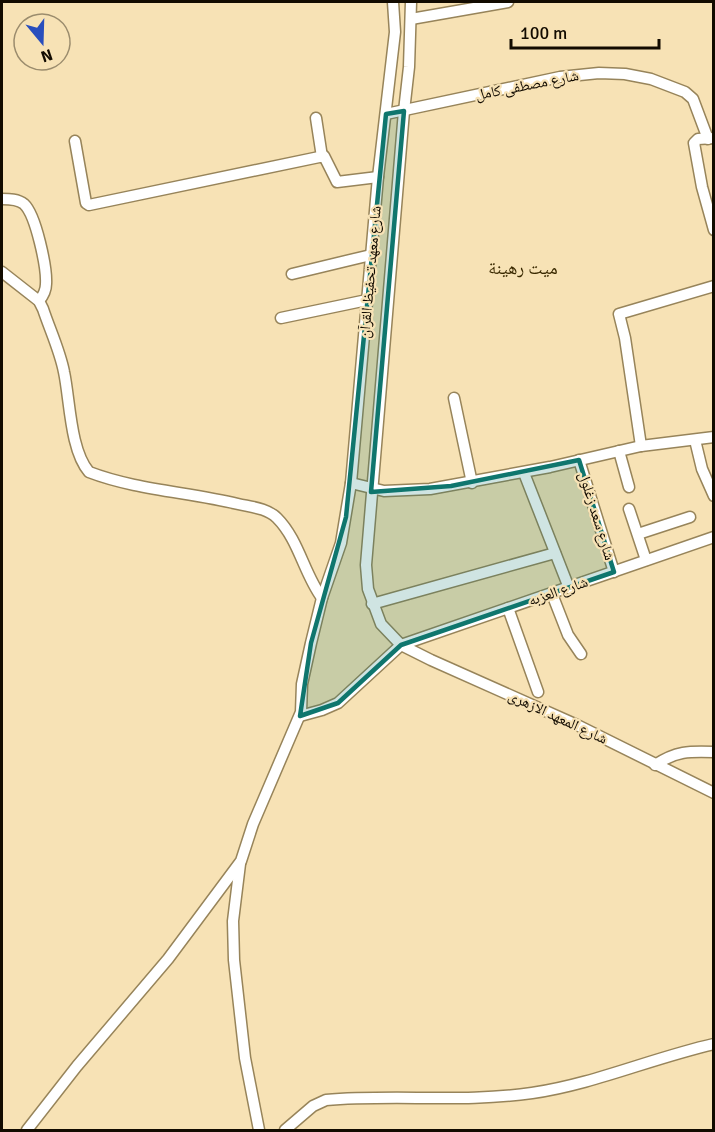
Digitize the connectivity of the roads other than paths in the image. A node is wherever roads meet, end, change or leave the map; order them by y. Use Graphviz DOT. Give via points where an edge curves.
graph roads {
  1 [pos="393,2"];
  2 [pos="411,2"];
  3 [pos="508,2"];
  4 [pos="411,19"];
  5 [pos="404,111"];
  6 [pos="386,114"];
  7 [pos="316,118"];
  8 [pos="707,139"];
  9 [pos="75,141"];
  10 [pos="322,157"];
  11 [pos="378,177"];
  12 [pos="2,199"];
  13 [pos="714,230"];
  14 [pos="371,255"];
  15 [pos="2,272"];
  16 [pos="292,273"];
  17 [pos="714,286"];
  18 [pos="367,300"];
  19 [pos="39,301"];
  20 [pos="281,318"];
  21 [pos="454,398"];
  22 [pos="714,437"];
  23 [pos="695,440"];
  24 [pos="641,446"];
  25 [pos="619,451"];
  26 [pos="579,460"];
  27 [pos="524,472"];
  28 [pos="351,483"];
  29 [pos="472,483"];
  30 [pos="629,487"];
  31 [pos="372,490"];
  32 [pos="714,496"];
  33 [pos="629,509"];
  34 [pos="690,517"];
  35 [pos="638,534"];
  36 [pos="714,537"];
  37 [pos="555,553"];
  38 [pos="646,560"];
  39 [pos="614,572"];
  40 [pos="568,588"];
  41 [pos="552,594"];
  42 [pos="322,598"];
  43 [pos="372,604"];
  44 [pos="508,608"];
  45 [pos="401,645"];
  46 [pos="581,654"];
  47 [pos="538,692"];
  48 [pos="300,716"];
  49 [pos="714,752"];
  50 [pos="655,765"];
  51 [pos="714,793"];
  52 [pos="241,861"];
  53 [pos="714,1044"];
  54 [pos="27,1129"];
  55 [pos="259,1131"];
  56 [pos="285,1131"];
  1 -- 6 [label="street, شارع معهد تحفيظ القرآن" via="395,32"];
  2 -- 4 [label="street"];
  3 -- 4 [label="street"];
  4 -- 5 [label="street"];
  5 -- 6 [label="street, شارع مصطفى كامل"];
  5 -- 8 [label="street, شارع مصطفى كامل" via="560,77 625,74 686,92 693,99"];
  5 -- 31 [label="street"];
  6 -- 11 [label="street, شارع معهد تحفيظ القرآن"];
  7 -- 10 [label="street"];
  8 -- 13 [label="street" via="694,143"];
  9 -- 10 [label="street" via="89,205"];
  10 -- 11 [label="street" via="326,156 337,182"];
  11 -- 14 [label="street, شارع معهد تحفيظ القرآن"];
  12 -- 19 [label="street" via="23,204 32,217 46,275 44,294"];
  14 -- 16 [label="street"];
  14 -- 18 [label="street, شارع معهد تحفيظ القرآن"];
  15 -- 19 [label="street"];
  17 -- 24 [label="street" via="619,314"];
  18 -- 20 [label="street"];
  18 -- 28 [label="street, شارع معهد تحفيظ القرآن"];
  19 -- 42 [label="street" via="64,370 76,442 89,472 268,511 285,529"];
  21 -- 29 [label="street"];
  22 -- 23 [label="street"];
  23 -- 24 [label="street"];
  23 -- 32 [label="street"];
  24 -- 25 [label="street"];
  25 -- 26 [label="street"];
  25 -- 30 [label="street"];
  26 -- 27 [label="street"];
  26 -- 39 [label="street, شارع سعد زغلول"];
  27 -- 29 [label="street"];
  27 -- 37 [label="street"];
  28 -- 31 [label="street"];
  28 -- 42 [label="street, شارع معهد تحفيظ القرآن" via="341,543"];
  29 -- 31 [label="street"];
  31 -- 43 [label="street" via="366,564"];
  33 -- 35 [label="street"];
  34 -- 35 [label="street"];
  35 -- 38 [label="street"];
  36 -- 38 [label="street, شارع العزبه"];
  37 -- 40 [label="street"];
  37 -- 43 [label="street"];
  38 -- 39 [label="street, شارع العزبه"];
  39 -- 40 [label="street, شارع العزبه"];
  40 -- 41 [label="street, شارع العزبه"];
  41 -- 44 [label="street, شارع العزبه"];
  41 -- 46 [label="street" via="568,635"];
  42 -- 48 [label="street, شارع معهد تحفيظ القرآن" via="302,684"];
  43 -- 45 [label="street" via="381,624"];
  44 -- 45 [label="street, شارع العزبه"];
  44 -- 47 [label="street"];
  45 -- 48 [label="street" via="338,703"];
  45 -- 50 [label="street, شارع المعهد الازهرى" via="576,724"];
  48 -- 52 [label="street, شارع معهد تحفيظ القرآن"];
  49 -- 50 [label="street" via="677,753"];
  50 -- 51 [label="street, شارع المعهد الازهرى"];
  52 -- 54 [label="street" via="168,959"];
  52 -- 55 [label="street" via="233,921 234,960 245,1058"];
  53 -- 56 [label="street" via="533,1093 326,1100 313,1106"];
}
